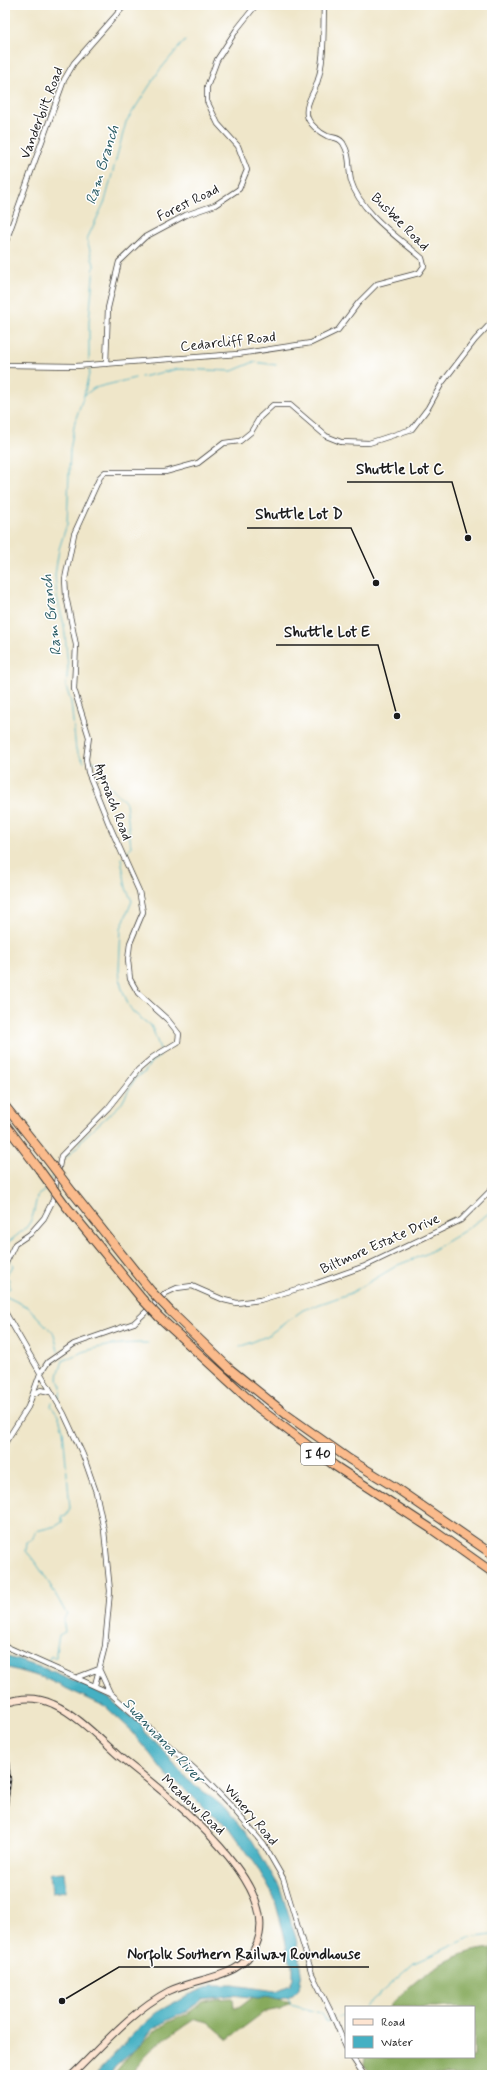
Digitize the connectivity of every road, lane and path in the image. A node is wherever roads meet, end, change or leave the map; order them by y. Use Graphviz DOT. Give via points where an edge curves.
graph roads {
  1 [pos="125,5"];
  2 [pos="256,5"];
  3 [pos="324,5"];
  4 [pos="5,244"];
  5 [pos="424,266"];
  6 [pos="492,319"];
  7 [pos="106,364"];
  8 [pos="5,365"];
  9 [pos="5,1106"];
  10 [pos="5,1124"];
  11 [pos="492,1189"];
  12 [pos="5,1265"];
  13 [pos="5,1312"];
  14 [pos="40,1374"];
  15 [pos="50,1392"];
  16 [pos="34,1394"];
  17 [pos="5,1443"];
  18 [pos="492,1554"];
  19 [pos="492,1572"];
  20 [pos="5,1646"];
  21 [pos="99,1669"];
  22 [pos="78,1677"];
  23 [pos="95,1685"];
  24 [pos="110,1693"];
  25 [pos="5,1703"];
  26 [pos="345,2046"];
  27 [pos="353,2058"];
  28 [pos="72,2075"];
  29 [pos="364,2075"];
  1 -- 4 [label="street, Vanderbilt Road" via="74,63 64,80"];
  2 -- 7 [label="street, Forest Road" via="217,60 207,87 207,101 218,124 238,146 247,170 239,189 216,205 186,215 145,237 119,262 108,308"];
  3 -- 5 [label="street, Busbee Road" via="319,75 307,115 311,124 321,132 343,142 350,157 352,181 364,205 422,258"];
  5 -- 7 [label="street, Cedarcliff Road" via="419,273 377,284 359,302 338,330 311,343 238,354"];
  6 -- 12 [label="street, Approach Road" via="442,383 412,429 369,443 341,442 326,436 290,405 273,405 260,417 251,432 240,441 224,443 198,463 165,472 106,472 100,476 74,534 65,579 76,645 74,690 89,737 86,760 88,772 140,898 143,912 130,943 130,979 138,993 168,1020 179,1034 178,1042 152,1057 138,1070 108,1108 61,1156 53,1200 44,1218 30,1234 15,1244"];
  7 -- 8 [label="street, Cedarcliff Road"];
  9 -- 18 [label="highway, I 40, bridge" via="151,1291 230,1369 287,1415 349,1459"];
  10 -- 19 [label="highway, I 40, bridge" via="66,1206 159,1317 256,1406 335,1466"];
  11 -- 14 [label="street, Biltmore Estate Drive" via="461,1220 364,1266 317,1283 260,1300 237,1303 192,1286 166,1292 134,1322 74,1344 48,1362"];
  13 -- 14 [label="street"];
  14 -- 15 [label="street"];
  14 -- 16 [label="street, Biltmore Estate Drive"];
  15 -- 16 [label="street" via="41,1390"];
  15 -- 21 [label="street" via="64,1414 83,1455 96,1492 104,1530 110,1591"];
  16 -- 17 [label="street, Biltmore Estate Drive"];
  20 -- 22 [label="street, Winery Road"];
  21 -- 22 [label="street"];
  21 -- 23 [label="street"];
  21 -- 24 [label="street"];
  22 -- 23 [label="street, Winery Road"];
  23 -- 24 [label="street, Winery Road"];
  24 -- 26 [label="street, Winery Road" via="198,1772 232,1806 264,1845 283,1878 312,1974"];
  25 -- 28 [label="main road, Meadow Road" via="15,1700 40,1700 62,1708 199,1823 220,1845 254,1898 260,1916 257,1943 241,1964 227,1973 178,1987 156,1999 131,2018"];
  27 -- 29 [label="street"];
}
